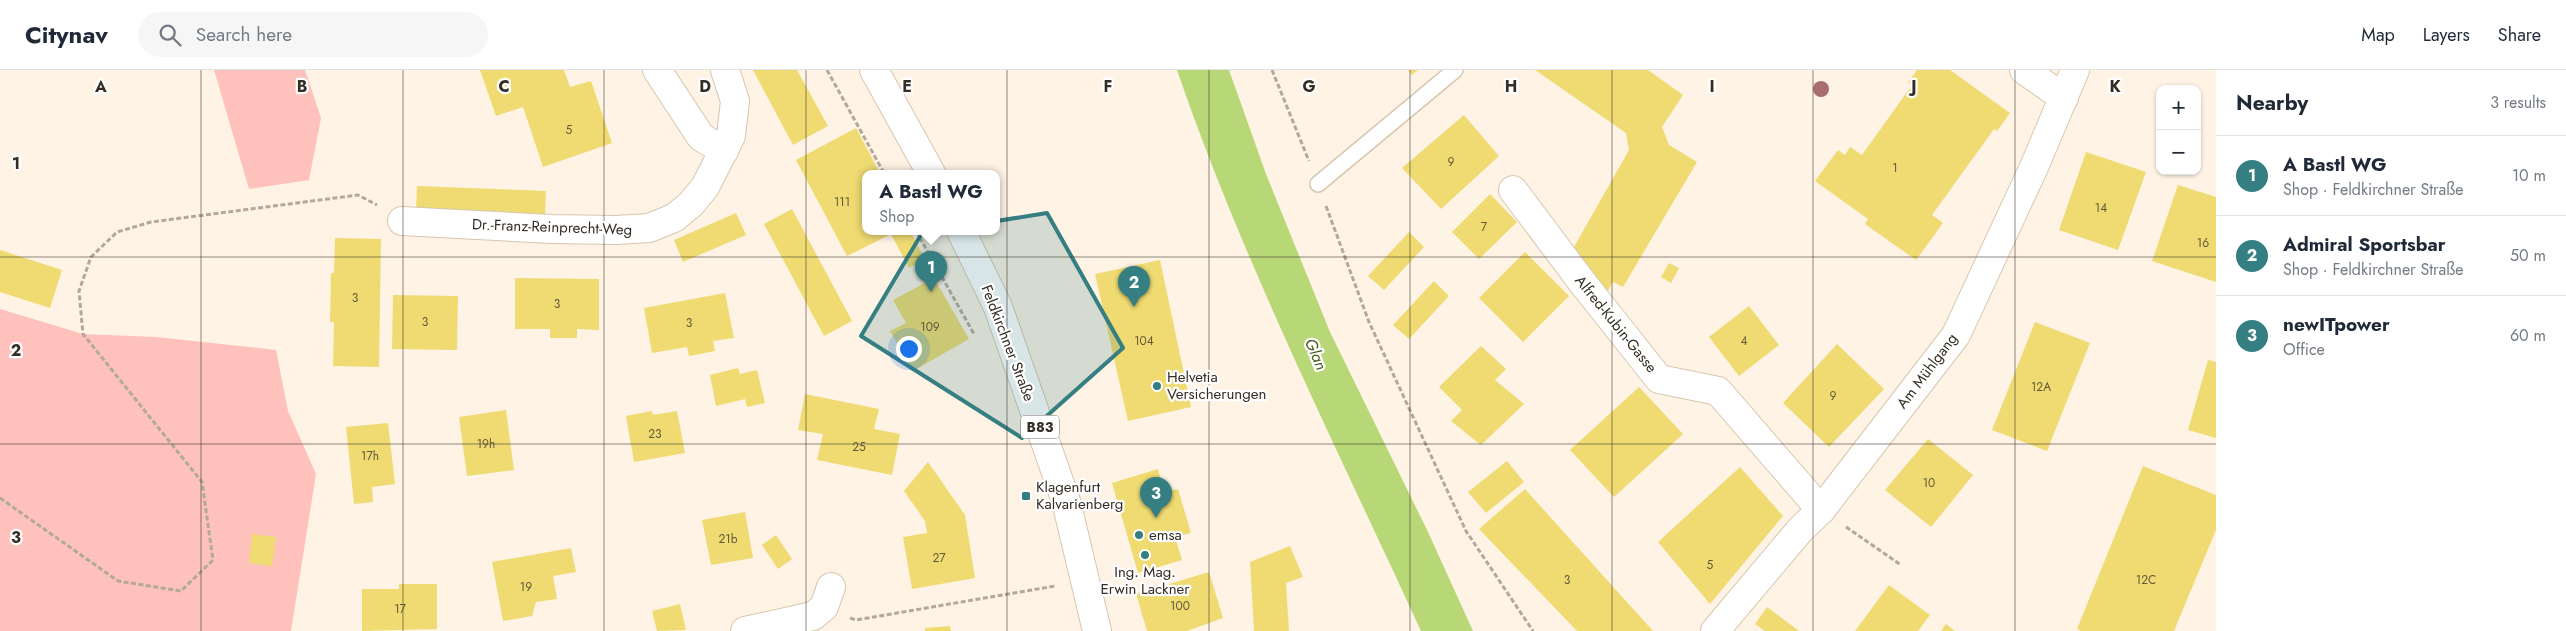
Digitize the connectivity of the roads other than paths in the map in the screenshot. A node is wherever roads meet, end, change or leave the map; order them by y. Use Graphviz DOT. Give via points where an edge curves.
graph roads {
  1 [pos="657,70"];
  2 [pos="725,70"];
  3 [pos="874,70"];
  4 [pos="1455,70"];
  5 [pos="2024,70"];
  6 [pos="2075,70"];
  7 [pos="2064,98"];
  8 [pos="724,150"];
  9 [pos="929,170"];
  10 [pos="1318,184"];
  11 [pos="1513,190"];
  12 [pos="402,220"];
  13 [pos="963,235"];
  14 [pos="1831,517"];
  15 [pos="831,587"];
  16 [pos="745,631"];
  17 [pos="1098,631"];
  18 [pos="1715,631"];
  1 -- 8 [label="street" via="701,136"];
  2 -- 8 [label="street, Dr.-Franz-Reinprecht-Weg" via="735,101 731,136"];
  3 -- 9 [label="street"];
  4 -- 10 [label="lane"];
  5 -- 7 [label="street"];
  6 -- 7 [label="street, Am Mühlgang"];
  7 -- 14 [label="street, Am Mühlgang" via="1956,335"];
  8 -- 12 [label="street, Dr.-Franz-Reinprecht-Weg" via="705,187 691,204 674,218 649,228 552,229"];
  11 -- 14 [label="street, Alfred-Kubin-Gasse" via="1659,379 1718,391"];
  13 -- 17 [label="street, Feldkirchner Straße / B83" via="998,307 1066,501"];
  14 -- 18 [label="street, Am Mühlgang" via="1800,530"];
  15 -- 16 [label="street" via="824,607 813,616"];
}
